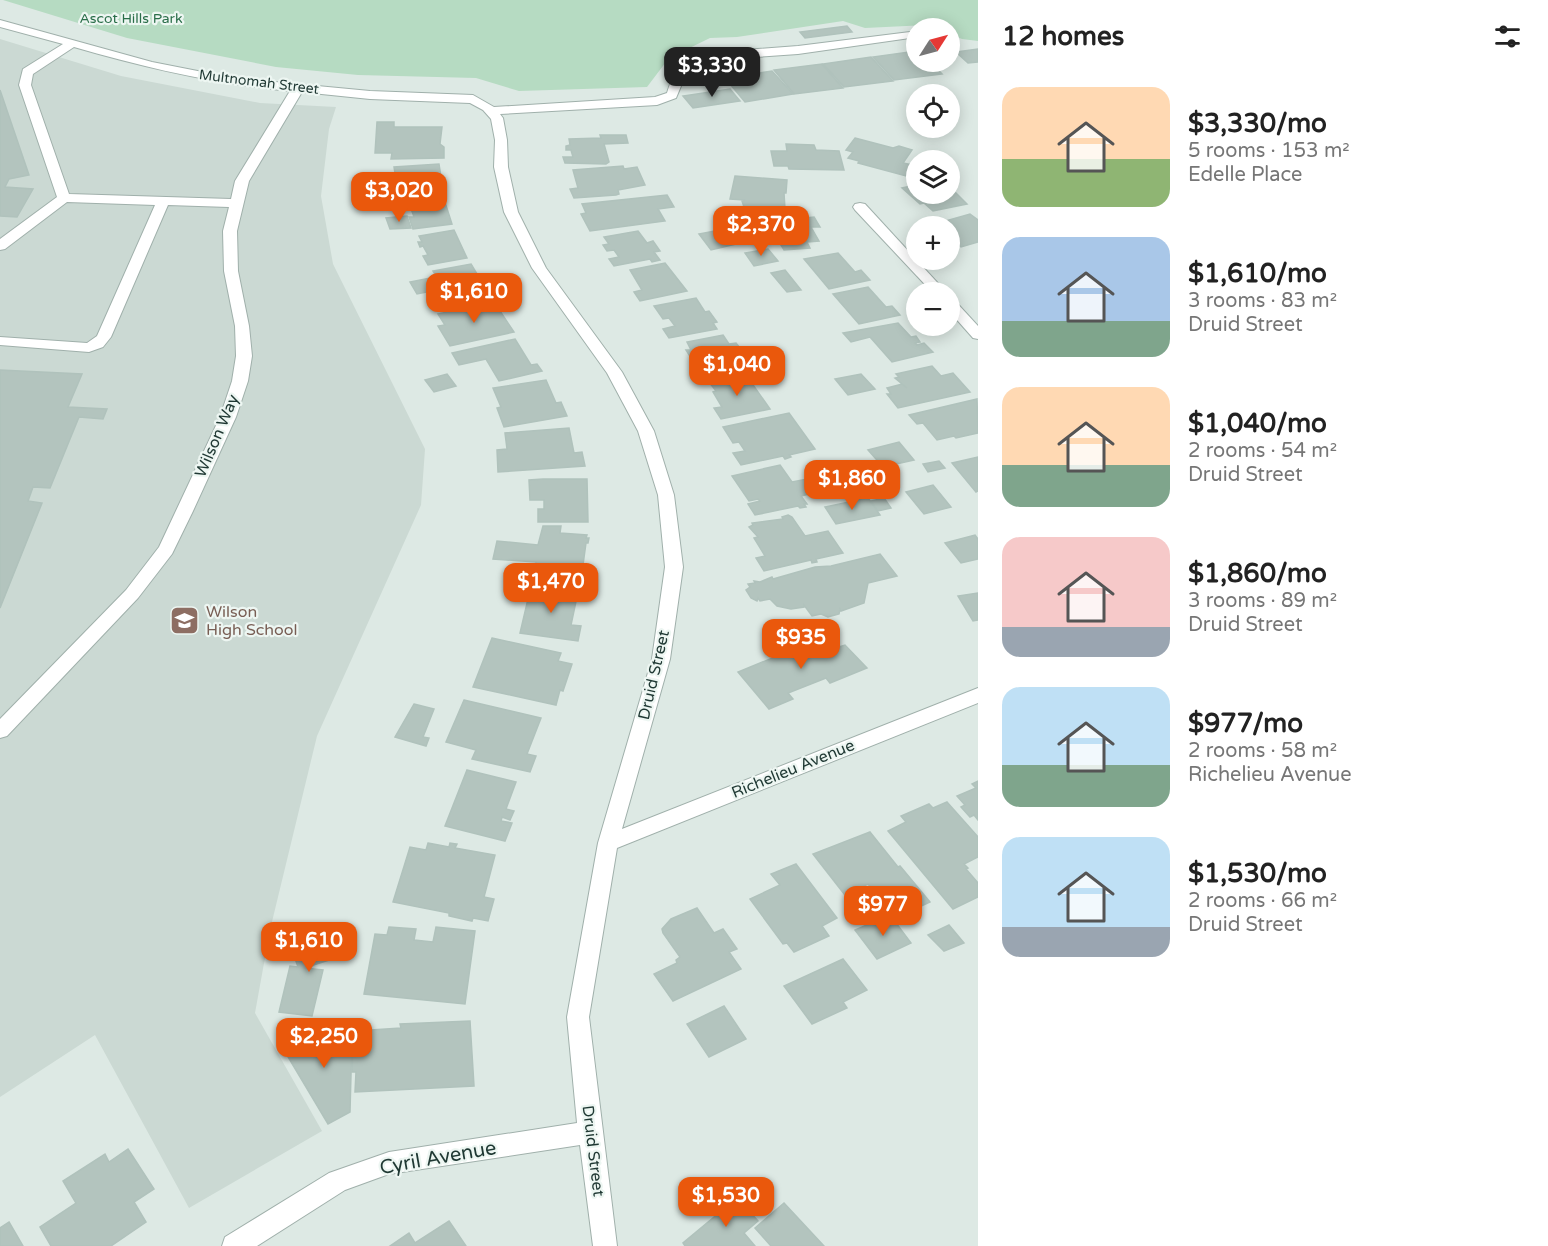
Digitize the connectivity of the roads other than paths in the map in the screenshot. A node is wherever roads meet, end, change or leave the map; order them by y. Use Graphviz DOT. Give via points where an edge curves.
graph roads {
  1 [pos="0,23"];
  2 [pos="906,36"];
  3 [pos="73,44"];
  4 [pos="298,88"];
  5 [pos="489,109"];
  6 [pos="64,198"];
  7 [pos="163,201"];
  8 [pos="237,203"];
  9 [pos="860,207"];
  10 [pos="0,246"];
  11 [pos="930,282"];
  12 [pos="960,315"];
  13 [pos="978,335"];
  14 [pos="0,341"];
  15 [pos="978,695"];
  16 [pos="0,731"];
  17 [pos="608,843"];
  18 [pos="590,1132"];
  19 [pos="234,1246"];
  20 [pos="605,1246"];
  1 -- 3 [label="street, Multnomah Street"];
  2 -- 5 [label="street" via="798,50 694,58 680,73 672,95 657,101"];
  3 -- 4 [label="street, Multnomah Street" via="233,82"];
  3 -- 6 [label="street" via="27,72 25,85"];
  4 -- 5 [label="street, Multnomah Street" via="455,97 473,99"];
  4 -- 8 [label="street, Wilson Way" via="242,181"];
  5 -- 17 [label="street, Druid Street" via="497,118 501,167 511,212 540,268 614,372 646,431 666,495 674,567 661,659"];
  6 -- 7 [label="street"];
  6 -- 10 [label="street"];
  7 -- 8 [label="street"];
  7 -- 14 [label="street" via="99,344 89,348"];
  8 -- 16 [label="street, Wilson Way" via="230,231 231,271 244,356 228,417 166,550 132,594"];
  9 -- 11 [label="street"];
  12 -- 13 [label="street"];
  15 -- 17 [label="street, Richelieu Avenue"];
  17 -- 18 [label="street, Druid Street" via="578,1017"];
  18 -- 19 [label="street, Cyril Avenue" via="389,1163 338,1181"];
  18 -- 20 [label="street, Druid Street"];
}
